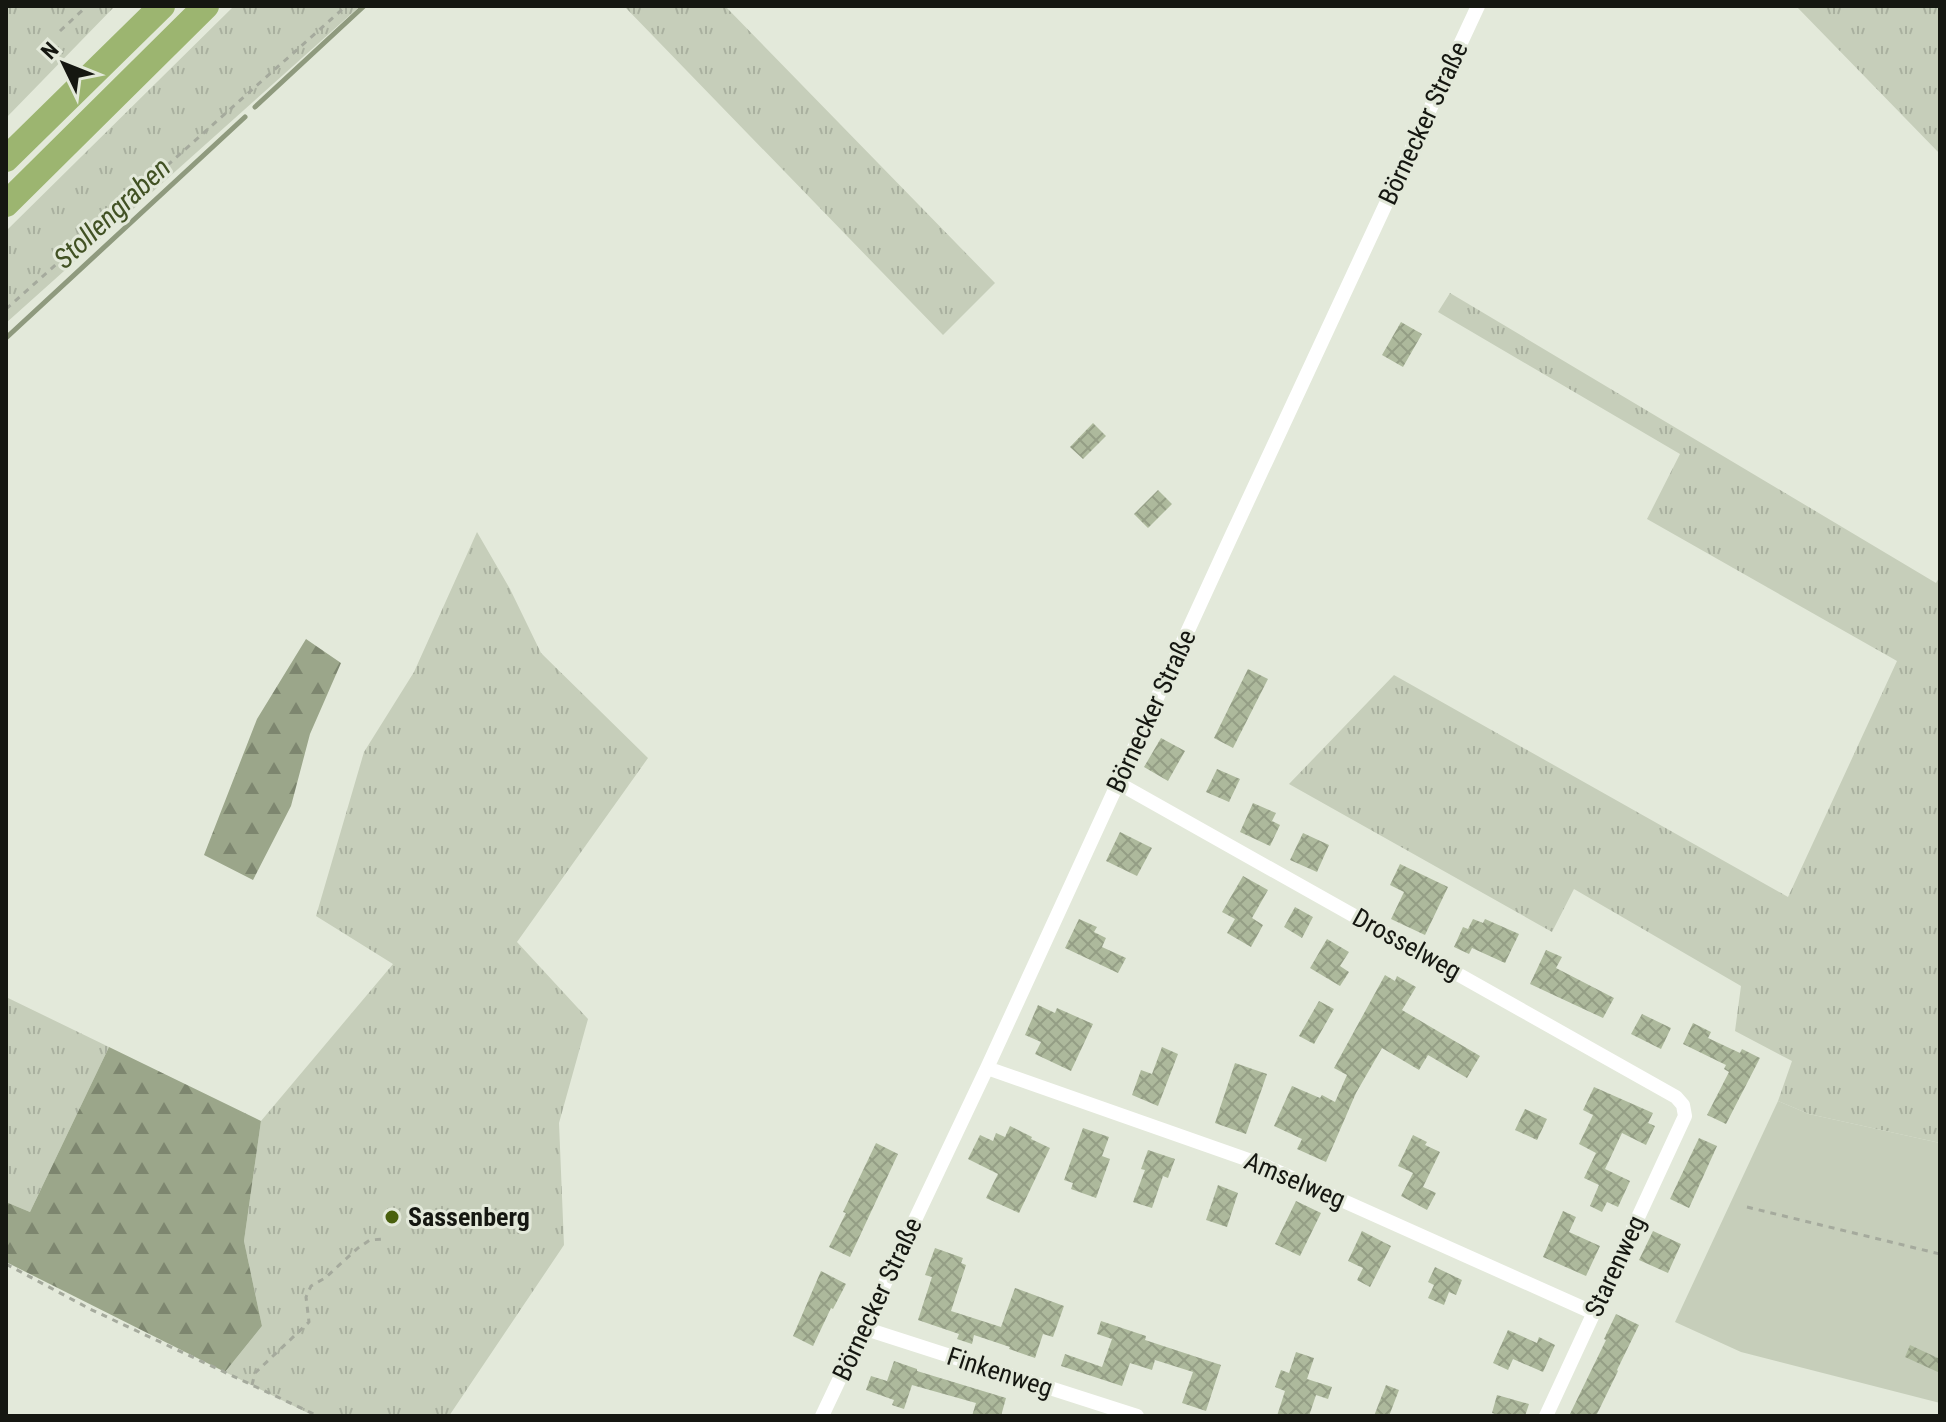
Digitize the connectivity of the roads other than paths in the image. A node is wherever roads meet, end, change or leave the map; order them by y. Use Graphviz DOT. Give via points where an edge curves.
graph roads {
  1 [pos="162,6"];
  2 [pos="206,6"];
  3 [pos="1478,6"];
  4 [pos="6,159"];
  5 [pos="6,204"];
  6 [pos="1118,783"];
  7 [pos="987,1068"];
  8 [pos="1685,1116"];
  9 [pos="1594,1313"];
  10 [pos="863,1328"];
  11 [pos="822,1416"];
  12 [pos="1137,1416"];
  13 [pos="1546,1416"];
  1 -- 4 [label="highway"];
  2 -- 5 [label="highway"];
  3 -- 6 [label="street, Börnecker Straße"];
  6 -- 7 [label="street, Börnecker Straße"];
  6 -- 8 [label="street, Drosselweg" via="1676,1097"];
  7 -- 9 [label="street, Amselweg" via="1263,1165"];
  7 -- 10 [label="street, Börnecker Straße"];
  8 -- 9 [label="street, Starenweg"];
  9 -- 13 [label="street, Starenweg"];
  10 -- 11 [label="street, Börnecker Straße"];
  10 -- 12 [label="street, Finkenweg"];
}
